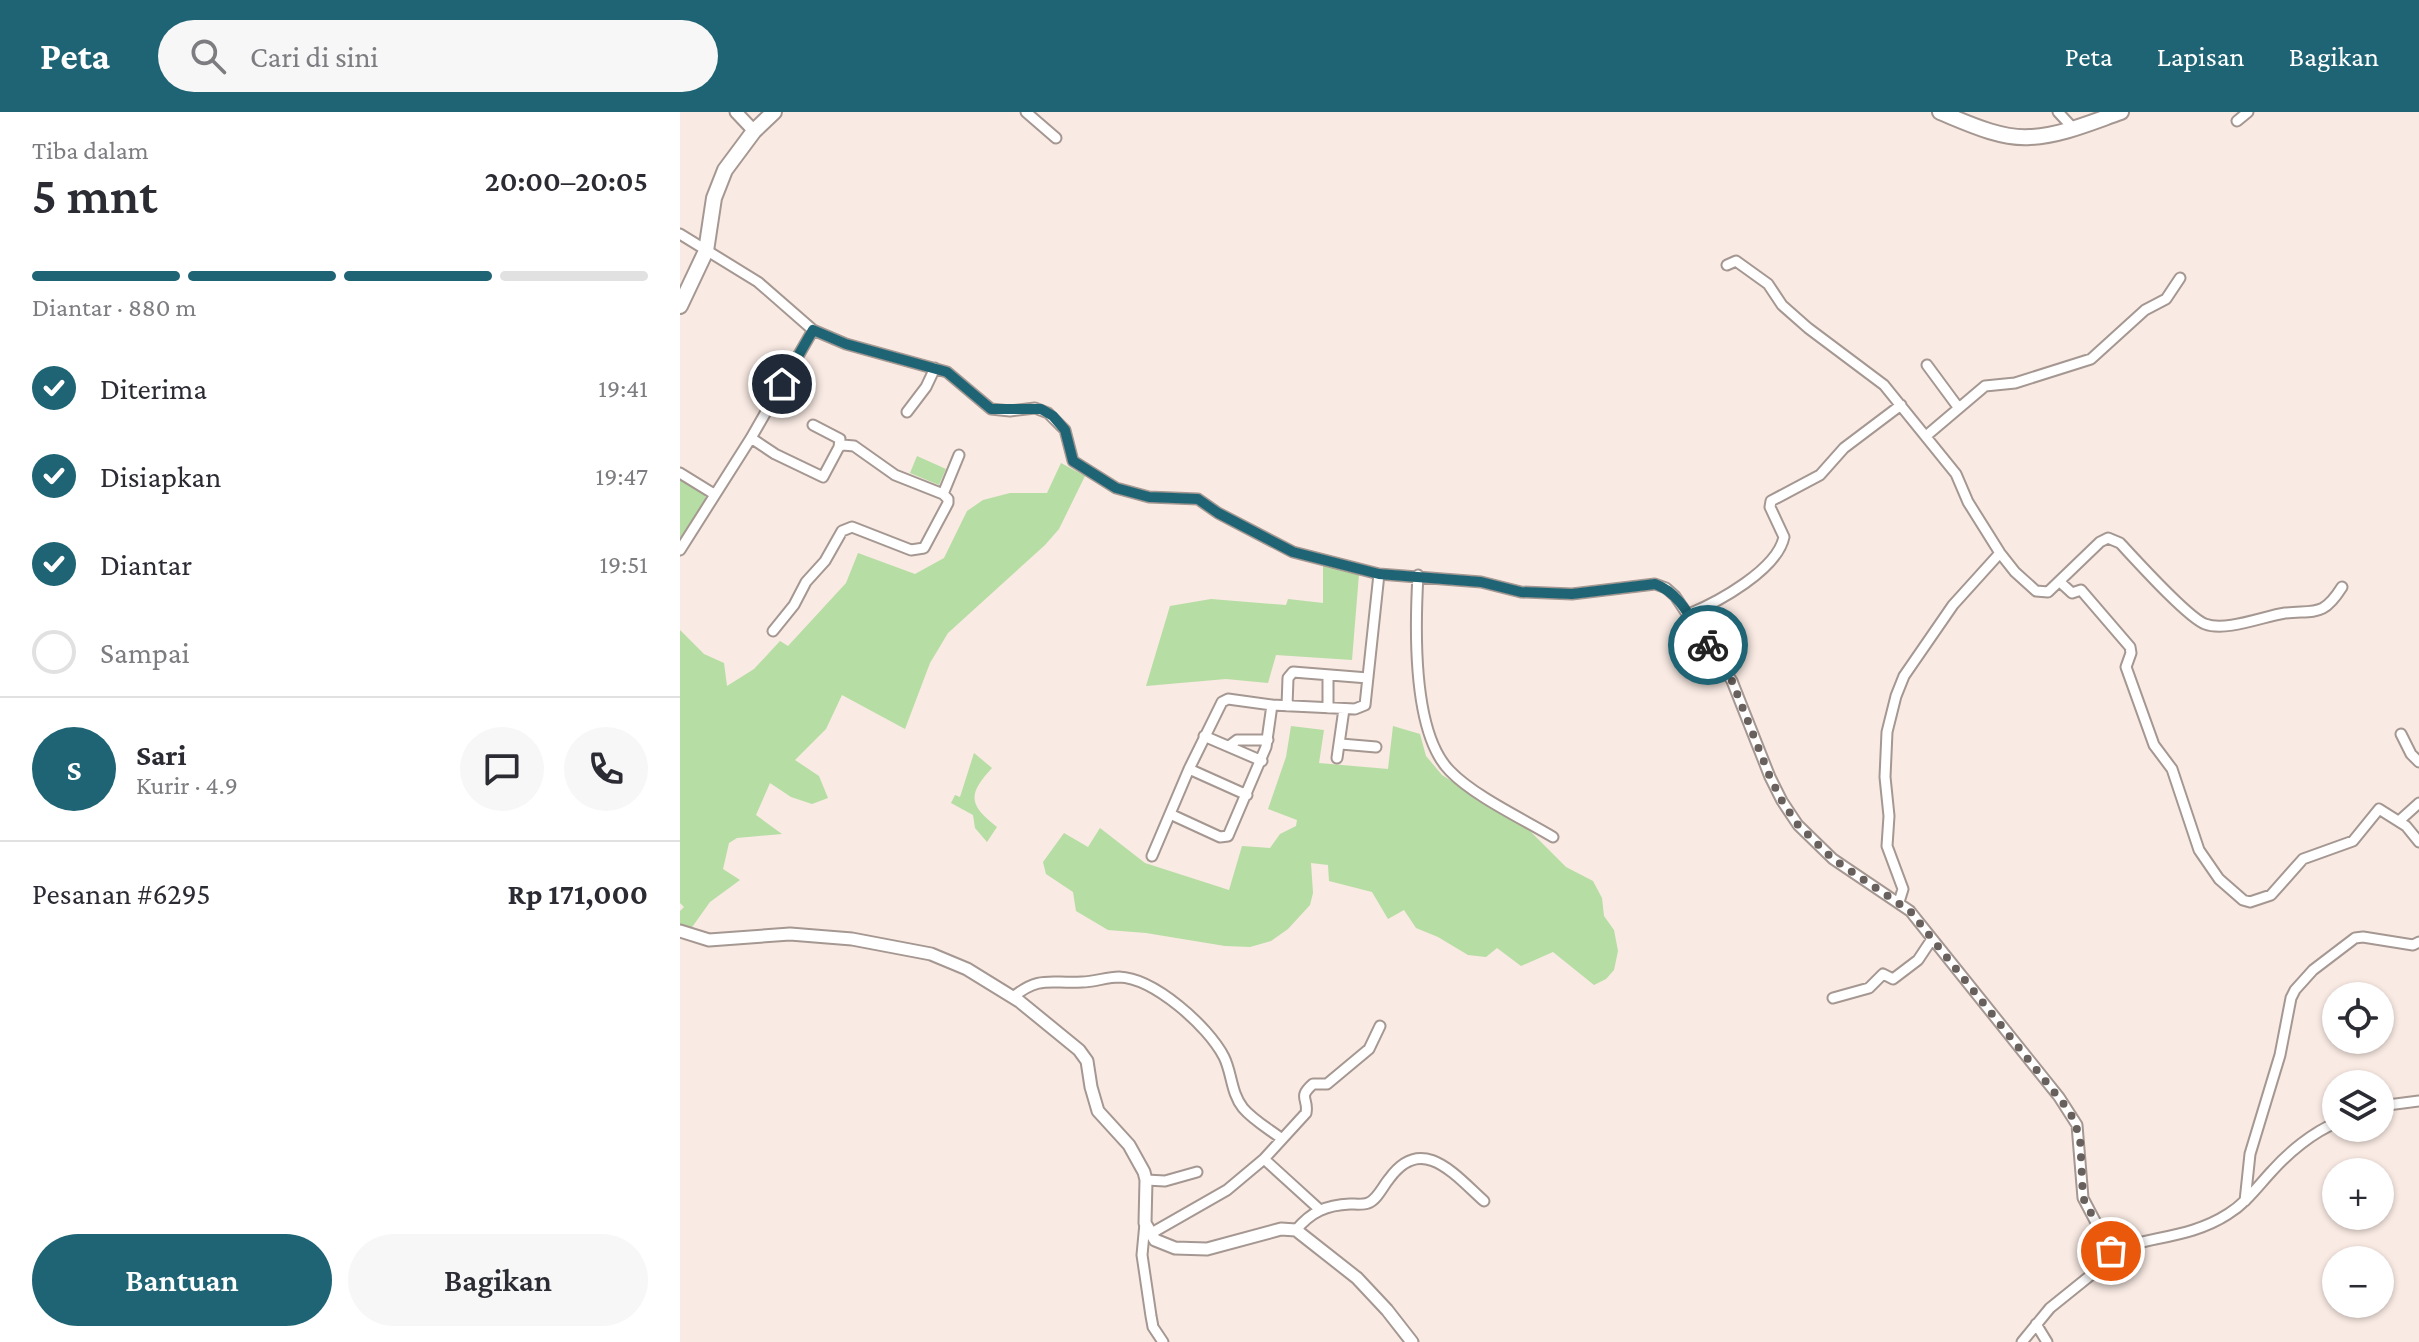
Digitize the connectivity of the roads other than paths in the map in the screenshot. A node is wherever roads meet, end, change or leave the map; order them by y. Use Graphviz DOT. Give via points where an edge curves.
graph roads {
  1 [pos="736,112"];
  2 [pos="774,112"];
  3 [pos="1026,112"];
  4 [pos="1940,112"];
  5 [pos="2058,112"];
  6 [pos="2121,112"];
  7 [pos="2248,112"];
  8 [pos="2237,121"];
  9 [pos="2073,128"];
  10 [pos="754,131"];
  11 [pos="1056,138"];
  12 [pos="680,234"];
  13 [pos="706,251"];
  14 [pos="1727,265"];
  15 [pos="2180,278"];
  16 [pos="680,306"];
  17 [pos="813,330"];
  18 [pos="1927,365"];
  19 [pos="935,368"];
  20 [pos="1901,405"];
  21 [pos="1958,407"];
  22 [pos="907,412"];
  23 [pos="813,425"];
  24 [pos="1926,436"];
  25 [pos="751,438"];
  26 [pos="839,447"];
  27 [pos="959,455"];
  28 [pos="680,473"];
  29 [pos="714,494"];
  30 [pos="943,494"];
  31 [pos="680,550"];
  32 [pos="2000,553"];
  33 [pos="1379,574"];
  34 [pos="1418,575"];
  35 [pos="2060,582"];
  36 [pos="2342,587"];
  37 [pos="1689,614"];
  38 [pos="773,631"];
  39 [pos="1328,675"];
  40 [pos="1368,678"];
  41 [pos="1272,705"];
  42 [pos="1287,706"];
  43 [pos="1328,708"];
  44 [pos="1344,709"];
  45 [pos="2401,734"];
  46 [pos="1204,736"];
  47 [pos="1268,740"];
  48 [pos="1341,744"];
  49 [pos="1229,746"];
  50 [pos="1376,747"];
  51 [pos="1337,758"];
  52 [pos="1262,761"];
  53 [pos="2419,762"];
  54 [pos="1189,769"];
  55 [pos="1247,795"];
  56 [pos="2419,803"];
  57 [pos="1170,814"];
  58 [pos="2399,821"];
  59 [pos="1553,837"];
  60 [pos="2419,842"];
  61 [pos="1152,856"];
  62 [pos="1899,902"];
  63 [pos="680,931"];
  64 [pos="1932,939"];
  65 [pos="2419,942"];
  66 [pos="1833,998"];
  67 [pos="1016,999"];
  68 [pos="1380,1026"];
  69 [pos="2419,1101"];
  70 [pos="2394,1104"];
  71 [pos="2322,1133"];
  72 [pos="1282,1139"];
  73 [pos="1264,1159"];
  74 [pos="1197,1172"];
  75 [pos="1146,1180"];
  76 [pos="1484,1201"];
  77 [pos="2245,1201"];
  78 [pos="1319,1209"];
  79 [pos="1148,1228"];
  80 [pos="1296,1230"];
  81 [pos="2111,1251"];
  82 [pos="2036,1324"];
  83 [pos="1163,1342"];
  84 [pos="1412,1342"];
  85 [pos="2022,1342"];
  86 [pos="2047,1342"];
  1 -- 10 [label="street"];
  2 -- 10 [label="main road"];
  3 -- 11 [label="street"];
  4 -- 9 [label="main road" via="2008,135 2029,137"];
  5 -- 9 [label="street"];
  6 -- 9 [label="main road"];
  7 -- 8 [label="street"];
  10 -- 13 [label="main road" via="719,183"];
  12 -- 13 [label="street"];
  13 -- 16 [label="main road"];
  13 -- 17 [label="street" via="758,282"];
  14 -- 20 [label="street" via="1736,261 1751,270 1788,311"];
  15 -- 21 [label="street" via="2166,299 2145,310 2087,362 1985,386"];
  17 -- 19 [label="street"];
  17 -- 25 [label="street"];
  18 -- 21 [label="street"];
  19 -- 22 [label="street"];
  19 -- 33 [label="street" via="951,374 991,409 1035,408 1053,416 1065,430 1073,461 1116,488 1149,497 1198,499 1293,552"];
  20 -- 24 [label="street"];
  20 -- 37 [label="street" via="1844,448 1820,475 1771,501 1784,537 1781,548 1734,591"];
  21 -- 24 [label="street"];
  23 -- 26 [label="street" via="840,438"];
  24 -- 32 [label="street" via="1956,474"];
  25 -- 26 [label="street" via="823,477"];
  25 -- 29 [label="street"];
  26 -- 30 [label="street" via="854,446 895,475"];
  27 -- 30 [label="street"];
  28 -- 29 [label="street"];
  29 -- 31 [label="street"];
  30 -- 38 [label="street" via="948,503 919,550 855,528 842,531"];
  32 -- 35 [label="street" via="2036,591 2045,593"];
  32 -- 62 [label="street" via="1953,605 1896,696 1885,757 1887,846 1903,889"];
  33 -- 34 [label="street"];
  33 -- 40 [label="street"];
  34 -- 37 [label="street" via="1521,592 1572,594 1655,584 1666,588"];
  34 -- 59 [label="street" via="1415,632 1433,749 1459,779"];
  35 -- 36 [label="street" via="2108,538 2120,543 2206,624 2318,611"];
  35 -- 58 [label="street" via="2072,593 2081,590 2130,647 2126,667 2154,745 2172,769 2196,844 2238,898 2250,902 2274,893 2303,859 2355,839 2376,810"];
  37 -- 62 [label="street" via="1732,681 1770,777 1798,825 1833,859"];
  39 -- 40 [label="street"];
  39 -- 42 [label="street" via="1290,674"];
  39 -- 43 [label="street"];
  40 -- 44 [label="street" via="1365,705"];
  41 -- 42 [label="street"];
  41 -- 46 [label="street" via="1225,700"];
  41 -- 47 [label="street"];
  42 -- 43 [label="street"];
  43 -- 44 [label="street"];
  44 -- 48 [label="street"];
  45 -- 53 [label="street"];
  46 -- 49 [label="street"];
  46 -- 54 [label="street"];
  47 -- 49 [label="street" via="1237,740"];
  47 -- 52 [label="street"];
  48 -- 50 [label="street"];
  48 -- 51 [label="street"];
  49 -- 52 [label="street"];
  52 -- 55 [label="street"];
  54 -- 55 [label="street"];
  54 -- 57 [label="street"];
  55 -- 57 [label="street" via="1225,837"];
  56 -- 58 [label="street"];
  57 -- 61 [label="street"];
  58 -- 60 [label="street"];
  62 -- 64 [label="street"];
  63 -- 67 [label="street" via="709,940 819,934 914,949 967,969"];
  64 -- 66 [label="street" via="1918,960 1893,979 1883,974 1869,988"];
  64 -- 81 [label="street" via="2070,1112 2080,1137 2083,1198"];
  65 -- 77 [label="street" via="2355,938 2295,990 2250,1154"];
  67 -- 72 [label="street" via="1041,981 1080,983 1118,977 1166,997 1208,1033 1244,1108"];
  67 -- 75 [label="street" via="1087,1061 1098,1111 1129,1145"];
  68 -- 72 [label="street" via="1367,1051 1327,1084 1313,1084 1305,1091 1307,1111"];
  69 -- 70 [label="street"];
  71 -- 77 [label="street" via="2278,1164"];
  72 -- 73 [label="street"];
  73 -- 78 [label="street"];
  73 -- 79 [label="street" via="1227,1190"];
  74 -- 75 [label="street"];
  75 -- 79 [label="street"];
  76 -- 78 [label="street" via="1429,1158 1398,1166 1368,1203"];
  77 -- 81 [label="street" via="2201,1229"];
  78 -- 80 [label="street"];
  79 -- 80 [label="street" via="1162,1243 1189,1249 1225,1246 1288,1227"];
  79 -- 83 [label="street" via="1142,1255 1153,1327"];
  80 -- 84 [label="street" via="1357,1278"];
  81 -- 82 [label="street"];
  82 -- 85 [label="street"];
  82 -- 86 [label="street"];
}
